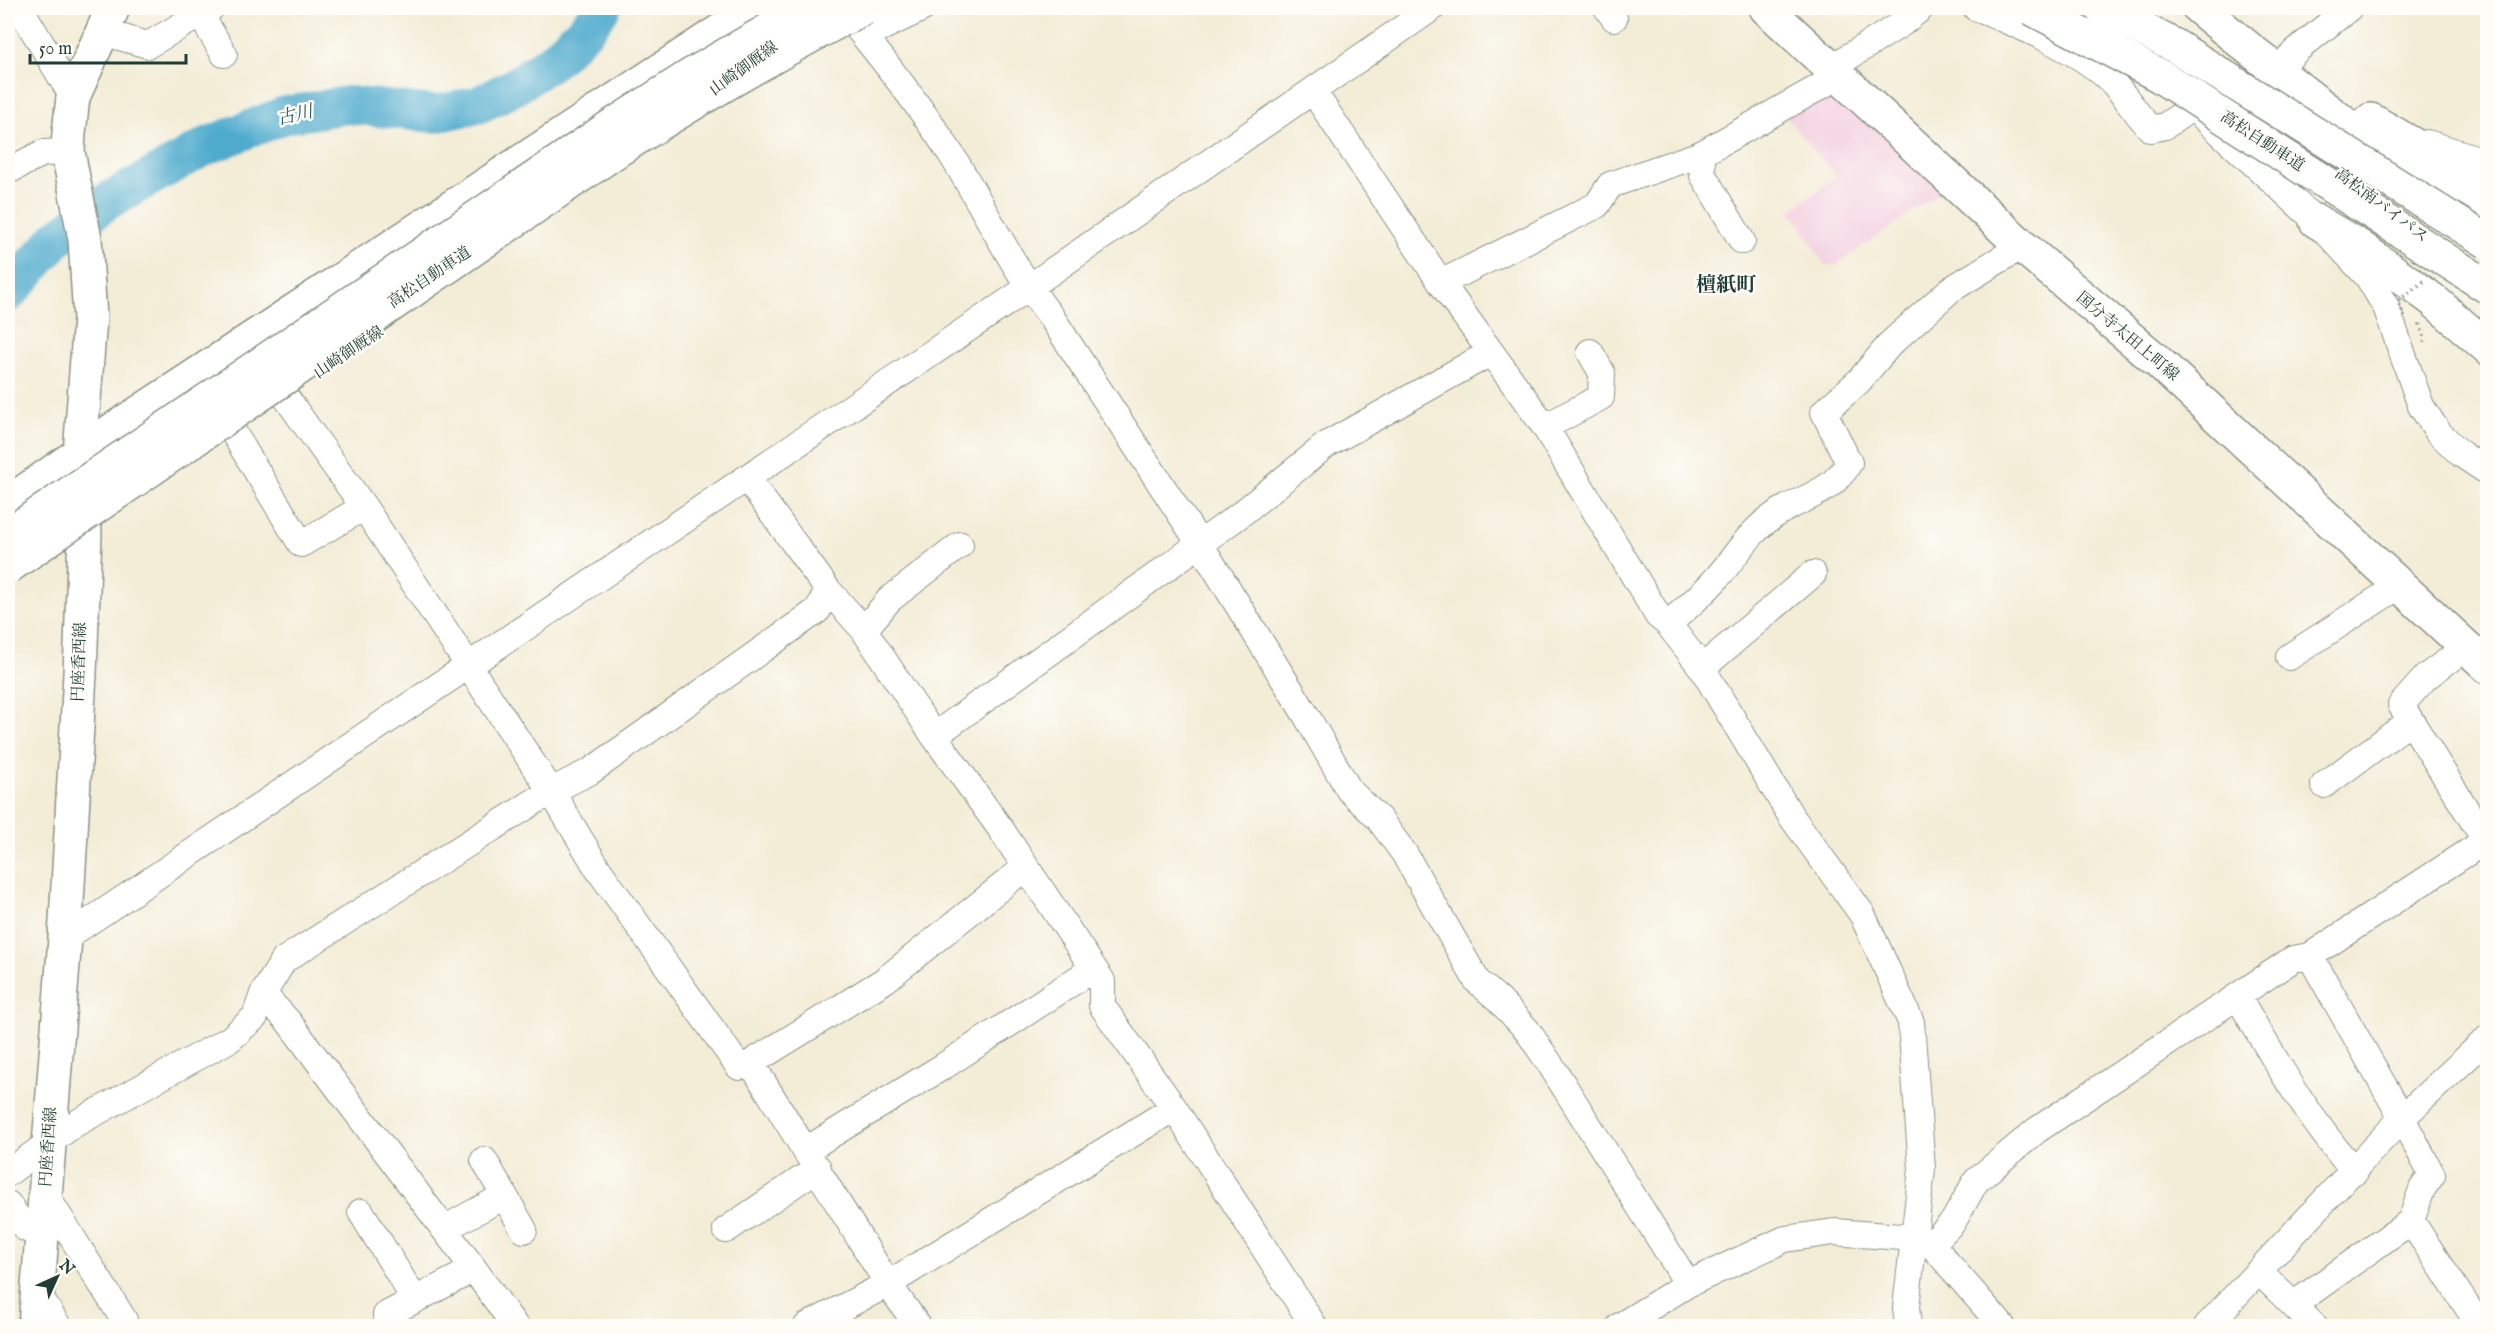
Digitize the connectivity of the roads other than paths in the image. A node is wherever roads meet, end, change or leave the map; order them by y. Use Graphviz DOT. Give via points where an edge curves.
graph roads {
  1 [pos="20,8"];
  2 [pos="755,8"];
  3 [pos="807,8"];
  4 [pos="829,8"];
  5 [pos="841,8"];
  6 [pos="923,8"];
  7 [pos="1432,8"];
  8 [pos="1766,8"];
  9 [pos="1922,8"];
  10 [pos="1976,8"];
  11 [pos="2031,8"];
  12 [pos="2101,8"];
  13 [pos="2109,8"];
  14 [pos="2139,8"];
  15 [pos="2199,8"];
  16 [pos="2342,10"];
  17 [pos="206,11"];
  18 [pos="108,20"];
  19 [pos="864,22"];
  20 [pos="224,54"];
  21 [pos="2276,71"];
  22 [pos="1835,72"];
  23 [pos="1312,91"];
  24 [pos="73,97"];
  25 [pos="2193,107"];
  26 [pos="2401,136"];
  27 [pos="68,152"];
  28 [pos="1701,154"];
  29 [pos="2487,162"];
  30 [pos="8,171"];
  31 [pos="2487,189"];
  32 [pos="2316,221"];
  33 [pos="2487,224"];
  34 [pos="1742,241"];
  35 [pos="2487,242"];
  36 [pos="2022,246"];
  37 [pos="1442,283"];
  38 [pos="2487,286"];
  39 [pos="1028,288"];
  40 [pos="2487,348"];
  41 [pos="1590,352"];
  42 [pos="1490,353"];
  43 [pos="285,396"];
  44 [pos="1545,427"];
  45 [pos="233,432"];
  46 [pos="80,454"];
  47 [pos="2487,472"];
  48 [pos="747,478"];
  49 [pos="8,503"];
  50 [pos="364,507"];
  51 [pos="84,533"];
  52 [pos="8,535"];
  53 [pos="1200,544"];
  54 [pos="960,545"];
  55 [pos="8,567"];
  56 [pos="1813,574"];
  57 [pos="8,580"];
  58 [pos="2400,585"];
  59 [pos="828,590"];
  60 [pos="1668,624"];
  61 [pos="864,630"];
  62 [pos="2289,657"];
  63 [pos="2477,658"];
  64 [pos="467,666"];
  65 [pos="1702,668"];
  66 [pos="2411,721"];
  67 [pos="934,736"];
  68 [pos="2324,785"];
  69 [pos="551,791"];
  70 [pos="2486,840"];
  71 [pos="1026,867"];
  72 [pos="65,938"];
  73 [pos="2310,956"];
  74 [pos="1094,969"];
  75 [pos="263,994"];
  76 [pos="2238,997"];
  77 [pos="2487,1038"];
  78 [pos="751,1063"];
  79 [pos="1174,1108"];
  80 [pos="2402,1118"];
  81 [pos="49,1142"];
  82 [pos="812,1159"];
  83 [pos="484,1160"];
  84 [pos="2355,1172"];
  85 [pos="8,1173"];
  86 [pos="45,1194"];
  87 [pos="504,1196"];
  88 [pos="8,1204"];
  89 [pos="361,1212"];
  90 [pos="2410,1221"];
  91 [pos="444,1228"];
  92 [pos="524,1230"];
  93 [pos="726,1230"];
  94 [pos="42,1236"];
  95 [pos="1923,1241"];
  96 [pos="474,1269"];
  97 [pos="2260,1272"];
  98 [pos="888,1284"];
  99 [pos="1688,1284"];
  100 [pos="37,1293"];
  101 [pos="415,1300"];
  102 [pos="2293,1305"];
  103 [pos="124,1320"];
  104 [pos="35,1326"];
  105 [pos="58,1326"];
  106 [pos="388,1326"];
  107 [pos="514,1326"];
  108 [pos="807,1326"];
  109 [pos="918,1326"];
  110 [pos="1314,1326"];
  111 [pos="1620,1326"];
  112 [pos="1908,1326"];
  113 [pos="2002,1326"];
  114 [pos="2207,1326"];
  115 [pos="2314,1326"];
  116 [pos="2480,1326"];
  1 -- 24 [label="street"];
  2 -- 46 [label="main road"];
  3 -- 52 [label="main road, 高松自動車道, bridge" via="607,129"];
  4 -- 43 [label="main road, 山崎御厩線" via="466,273"];
  5 -- 19 [label="street"];
  6 -- 19 [label="street"];
  7 -- 23 [label="street"];
  8 -- 22 [label="main road, 国分寺太田上町線"];
  9 -- 22 [label="street"];
  10 -- 25 [label="street" via="2088,61 2111,81 2151,129 2165,126"];
  11 -- 38 [label="main road, 高松自動車道, bridge" via="2160,76"];
  12 -- 35 [label="main road, bridge" via="2175,46"];
  13 -- 25 [label="street"];
  14 -- 38 [label="main road, 高松南バイパス" via="2239,97"];
  15 -- 21 [label="main road"];
  16 -- 21 [label="street"];
  17 -- 18 [label="street" via="148,45"];
  17 -- 20 [label="street"];
  18 -- 24 [label="main road, 円座香西線"];
  19 -- 39 [label="street" via="931,123"];
  19 -- 55 [label="main road, 高松自動車道, bridge" via="795,43 621,148"];
  21 -- 26 [label="main road"];
  21 -- 33 [label="main road"];
  22 -- 28 [label="street"];
  22 -- 36 [label="main road, 国分寺太田上町線"];
  23 -- 37 [label="street"];
  23 -- 39 [label="street"];
  24 -- 27 [label="main road, 円座香西線"];
  25 -- 32 [label="street"];
  26 -- 29 [label="street"];
  26 -- 31 [label="main road"];
  27 -- 30 [label="street" via="43,153"];
  27 -- 46 [label="main road, 円座香西線" via="85,239 90,318"];
  28 -- 34 [label="street" via="1703,175"];
  28 -- 37 [label="street" via="1610,185 1597,205"];
  32 -- 40 [label="main road" via="2360,247 2433,300"];
  32 -- 47 [label="street" via="2368,277 2386,307 2421,406 2438,432"];
  36 -- 58 [label="main road, 国分寺太田上町線" via="2155,359"];
  36 -- 60 [label="street" via="1950,290 1824,412 1849,463 1840,478 1774,515 1748,538 1716,580"];
  37 -- 42 [label="street"];
  39 -- 48 [label="street"];
  39 -- 53 [label="street" via="1052,318"];
  41 -- 44 [label="street" via="1602,373 1601,396"];
  42 -- 44 [label="street"];
  42 -- 53 [label="street" via="1326,445"];
  43 -- 45 [label="main road, 山崎御厩線"];
  43 -- 50 [label="street"];
  44 -- 60 [label="street" via="1658,616"];
  45 -- 50 [label="street" via="301,544"];
  45 -- 51 [label="main road, 山崎御厩線"];
  46 -- 49 [label="main road"];
  46 -- 51 [label="main road, 円座香西線"];
  48 -- 59 [label="street"];
  48 -- 64 [label="street"];
  50 -- 64 [label="street"];
  51 -- 57 [label="main road, 山崎御厩線"];
  51 -- 72 [label="main road, 円座香西線"];
  53 -- 67 [label="street"];
  53 -- 99 [label="street" via="1349,790 1404,853 1478,981 1527,1030"];
  54 -- 61 [label="street" via="889,600"];
  56 -- 65 [label="street"];
  58 -- 62 [label="street"];
  58 -- 63 [label="main road, 国分寺太田上町線"];
  59 -- 61 [label="street"];
  59 -- 69 [label="street" via="818,610 591,771"];
  60 -- 65 [label="street"];
  61 -- 67 [label="street"];
  63 -- 66 [label="street" via="2426,677 2401,705"];
  64 -- 69 [label="street"];
  64 -- 72 [label="street"];
  65 -- 95 [label="street" via="1791,816 1862,914 1911,1022"];
  66 -- 68 [label="street"];
  66 -- 70 [label="street"];
  67 -- 71 [label="street"];
  69 -- 75 [label="street" via="284,960"];
  69 -- 78 [label="street" via="598,869 739,1067"];
  70 -- 73 [label="street"];
  71 -- 74 [label="street"];
  71 -- 78 [label="street" via="885,980"];
  72 -- 81 [label="main road, 円座香西線"];
  73 -- 76 [label="street" via="2293,959"];
  73 -- 80 [label="street"];
  74 -- 79 [label="street" via="1102,981 1102,1006"];
  74 -- 82 [label="street" via="944,1066"];
  75 -- 81 [label="street" via="255,1017 230,1039"];
  75 -- 91 [label="street" via="288,1021"];
  76 -- 84 [label="street" via="2292,1089"];
  76 -- 95 [label="street" via="2037,1130 1976,1181 1953,1222"];
  77 -- 80 [label="street"];
  78 -- 82 [label="street"];
  79 -- 98 [label="street"];
  79 -- 110 [label="street"];
  80 -- 84 [label="street"];
  80 -- 90 [label="street" via="2432,1175"];
  81 -- 85 [label="street"];
  81 -- 86 [label="main road, 円座香西線"];
  82 -- 93 [label="street"];
  82 -- 98 [label="street"];
  83 -- 87 [label="street"];
  84 -- 97 [label="street"];
  86 -- 94 [label="main road, 円座香西線"];
  86 -- 103 [label="street"];
  87 -- 91 [label="street"];
  87 -- 92 [label="street"];
  88 -- 94 [label="street" via="25,1228"];
  89 -- 101 [label="street"];
  90 -- 102 [label="street"];
  90 -- 116 [label="street"];
  91 -- 96 [label="street"];
  94 -- 100 [label="main road, 円座香西線"];
  95 -- 99 [label="street" via="1834,1232 1785,1239"];
  95 -- 112 [label="street" via="1906,1306"];
  95 -- 113 [label="street"];
  96 -- 101 [label="street"];
  96 -- 107 [label="street"];
  97 -- 102 [label="street"];
  97 -- 114 [label="street"];
  98 -- 108 [label="street"];
  98 -- 109 [label="street"];
  99 -- 111 [label="street"];
  100 -- 104 [label="main road, 円座香西線"];
  100 -- 105 [label="street"];
  101 -- 106 [label="street" via="386,1315"];
  102 -- 115 [label="street"];
}
